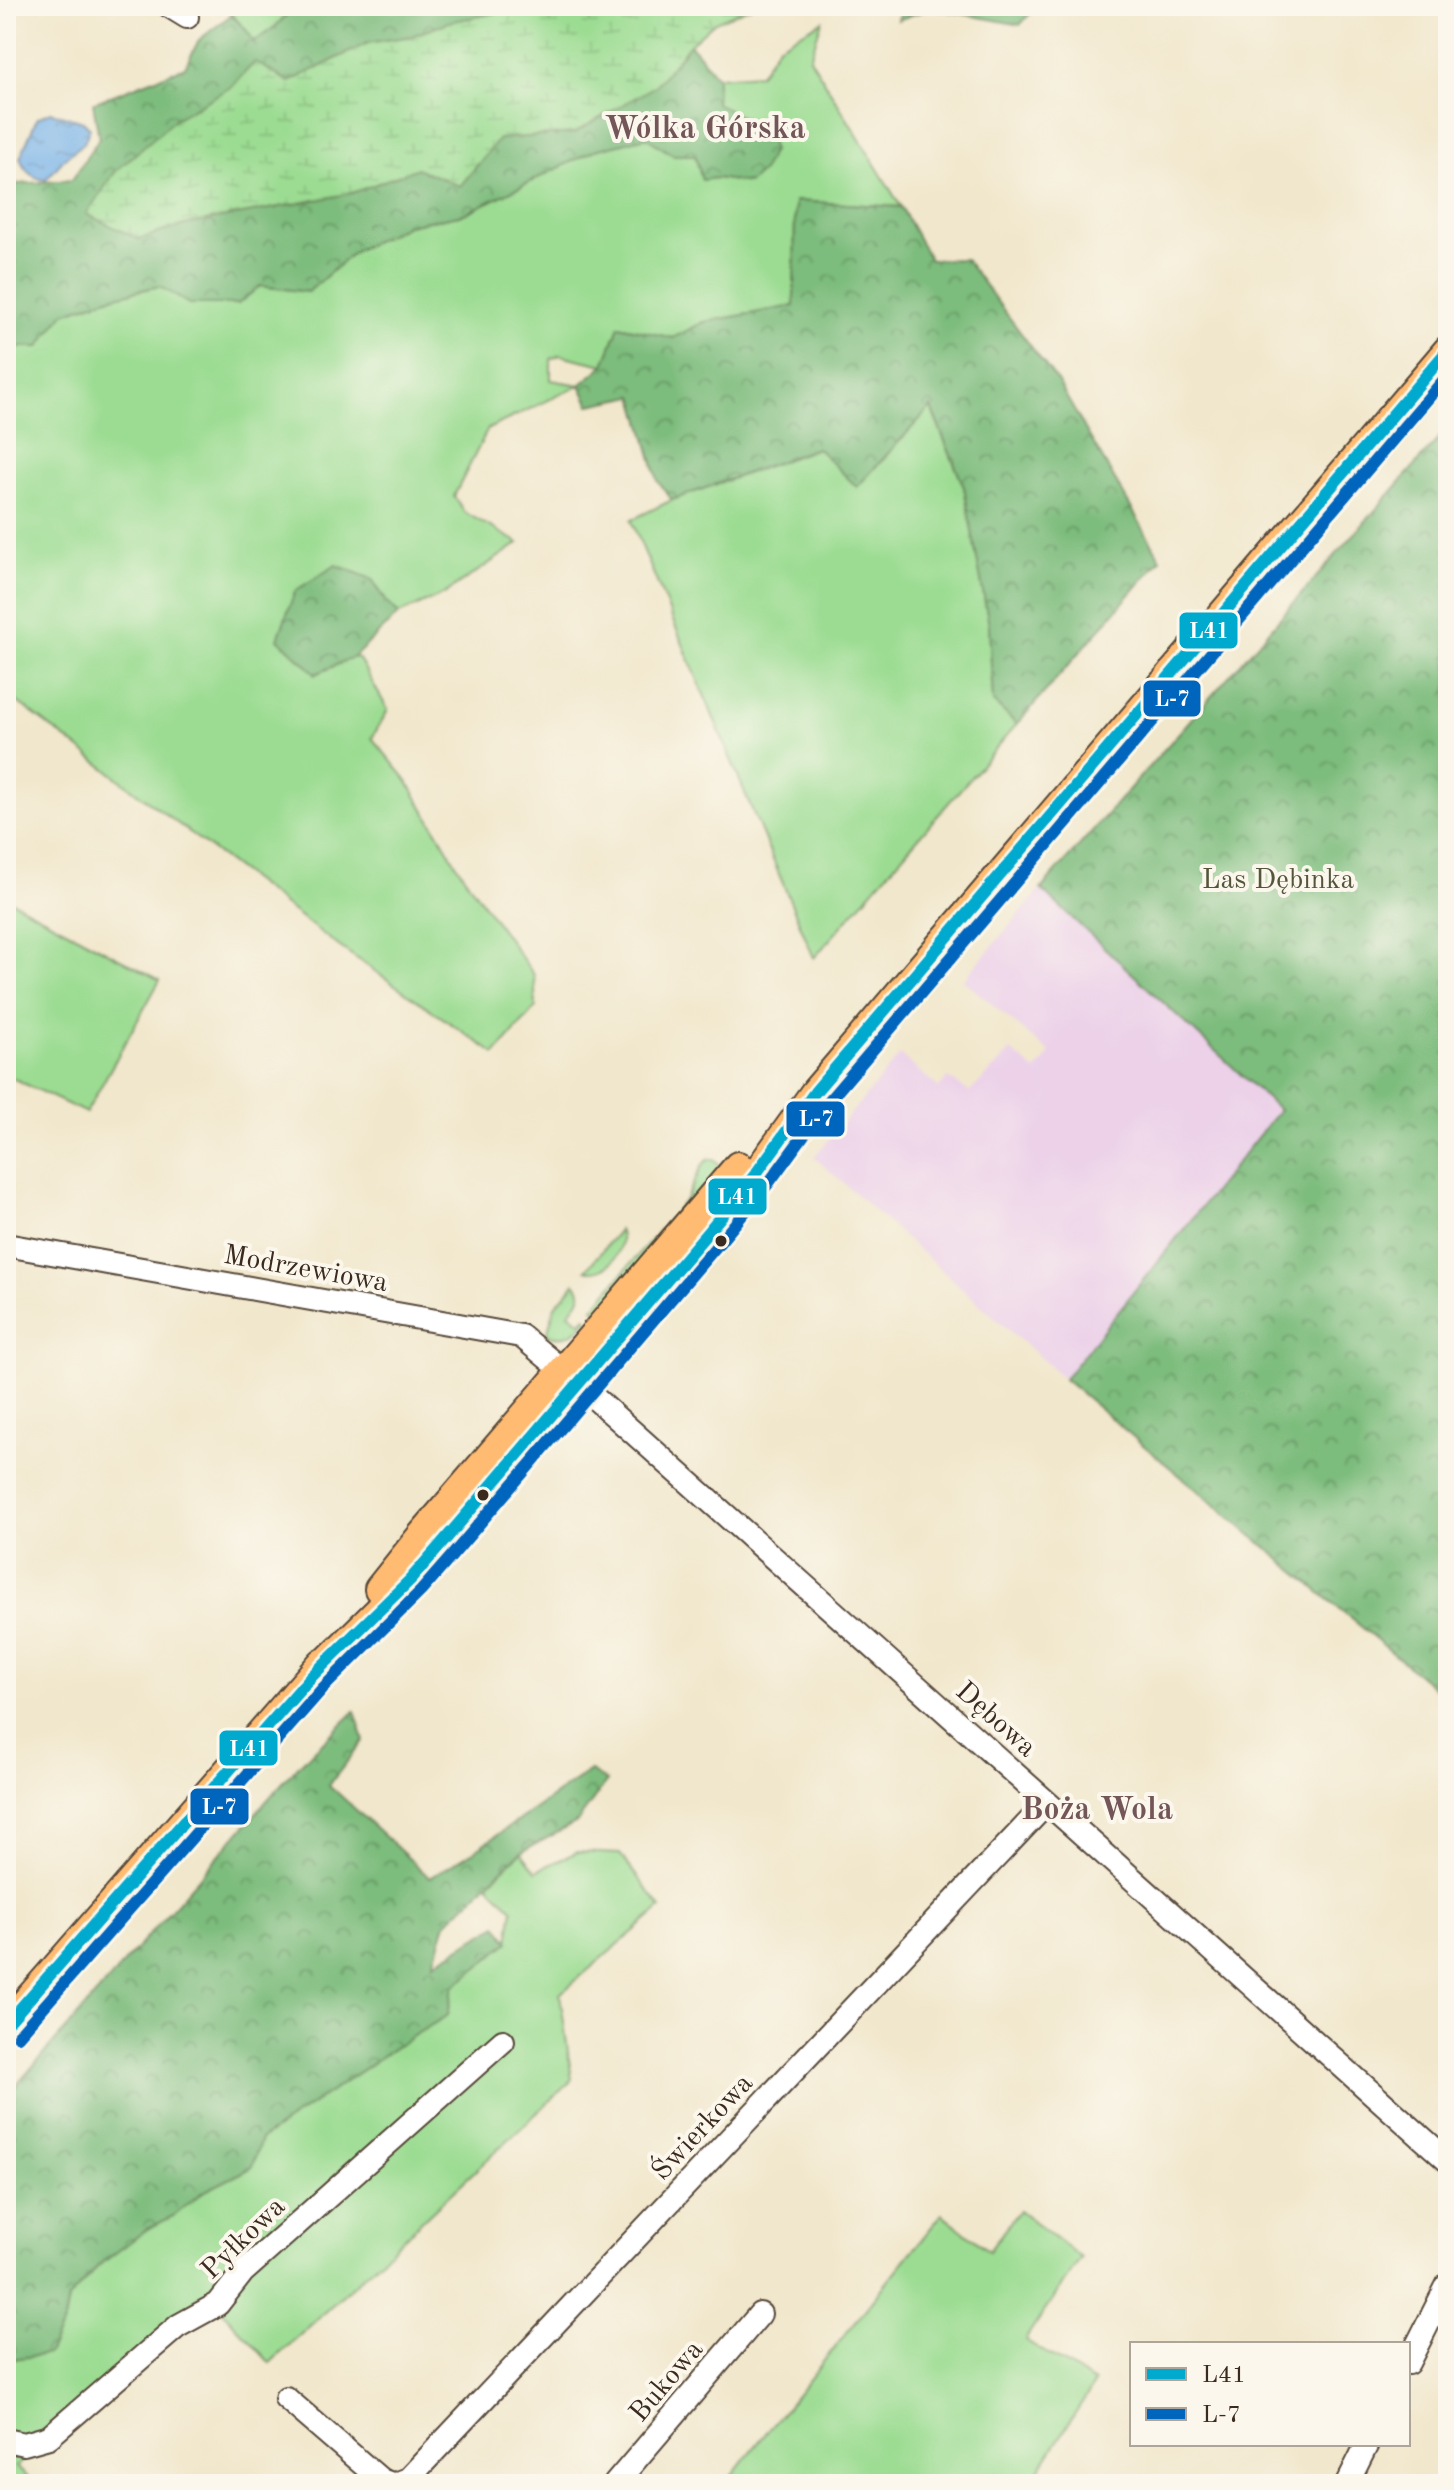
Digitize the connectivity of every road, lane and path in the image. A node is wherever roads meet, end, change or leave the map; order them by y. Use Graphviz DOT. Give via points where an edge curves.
graph roads {
  1 [pos="1448,350"];
  2 [pos="6,1245"];
  3 [pos="571,1377"];
  4 [pos="1047,1803"];
  5 [pos="6,2025"];
  6 [pos="503,2041"];
  7 [pos="1448,2161"];
  8 [pos="1448,2284"];
  9 [pos="760,2314"];
  10 [pos="1410,2359"];
  11 [pos="286,2398"];
  12 [pos="6,2440"];
  13 [pos="1366,2446"];
  14 [pos="393,2484"];
  15 [pos="615,2484"];
  16 [pos="1347,2484"];
  1 -- 3 [label="main road" via="806,1103 746,1186"];
  2 -- 3 [label="street, Modrzewiowa" via="521,1336"];
  3 -- 4 [label="street, Dębowa"];
  3 -- 5 [label="main road" via="410,1580 311,1677"];
  4 -- 7 [label="street, Dębowa"];
  4 -- 14 [label="street, Świerkowa" via="408,2479"];
  6 -- 12 [label="street, Pyłkowa" via="243,2272 218,2304 178,2326 49,2437 24,2444"];
  8 -- 10 [label="street"];
  9 -- 15 [label="street, Bukowa"];
  11 -- 14 [label="street, Świerkowa" via="381,2480"];
  13 -- 16 [label="street"];
}
